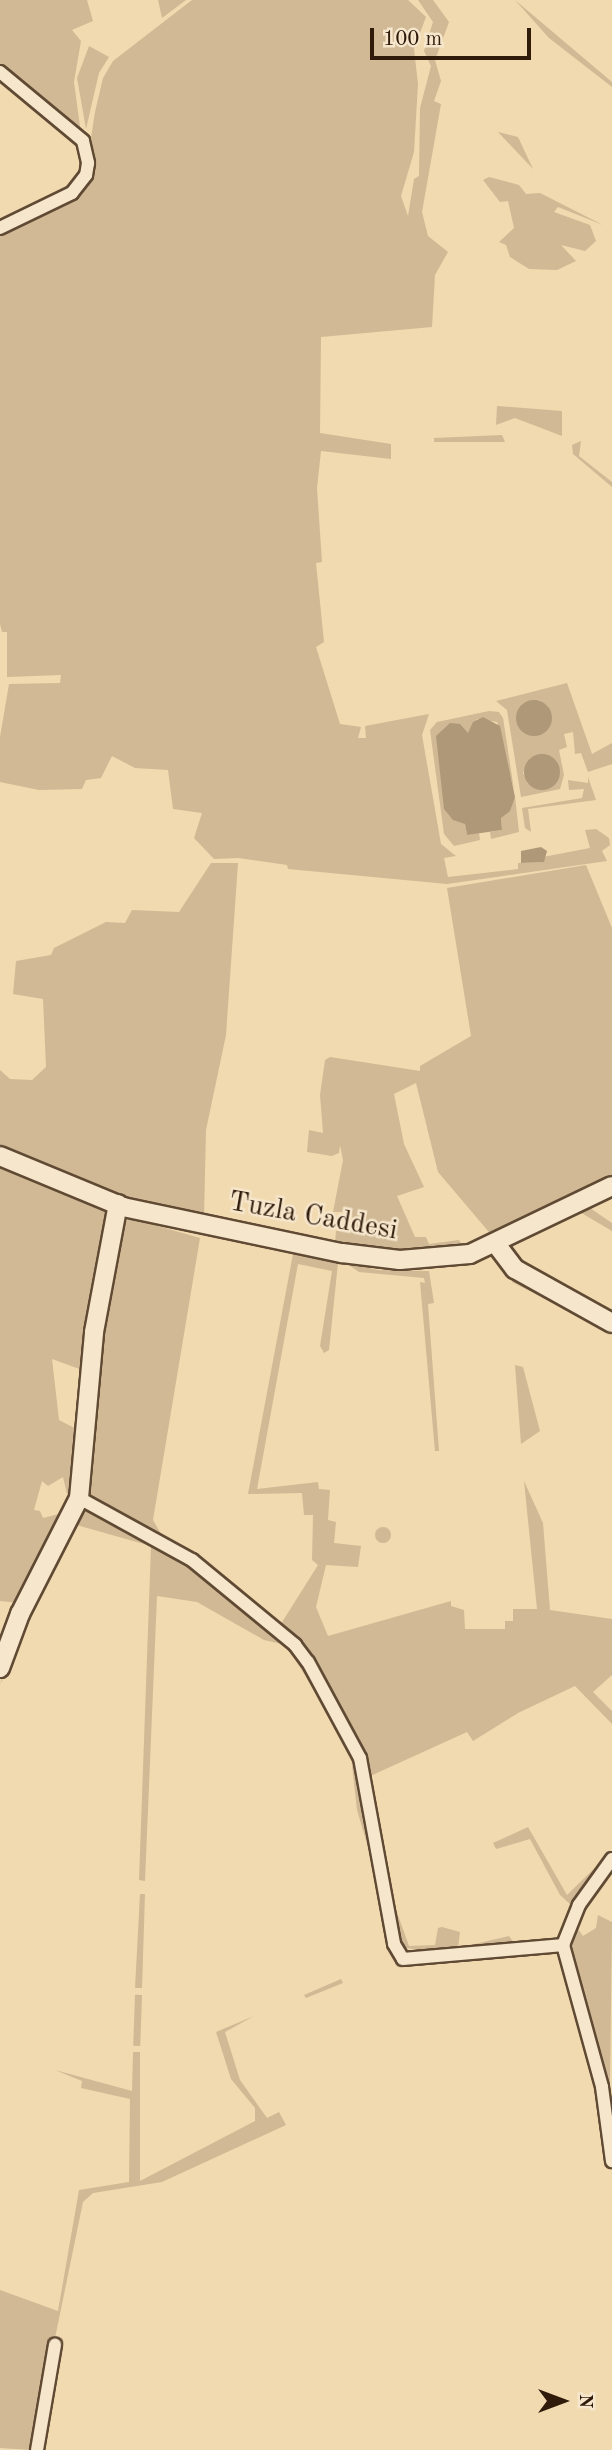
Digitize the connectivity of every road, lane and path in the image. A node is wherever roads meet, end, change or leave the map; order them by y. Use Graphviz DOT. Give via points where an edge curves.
graph roads {
  1 [pos="0,72"];
  2 [pos="0,228"];
  3 [pos="0,1156"];
  4 [pos="612,1186"];
  5 [pos="118,1204"];
  6 [pos="496,1244"];
  7 [pos="612,1323"];
  8 [pos="79,1498"];
  9 [pos="0,1668"];
  10 [pos="612,1859"];
  11 [pos="563,1945"];
  12 [pos="607,2087"];
  13 [pos="612,2161"];
  14 [pos="55,2345"];
  15 [pos="37,2450"];
  1 -- 2 [label="street" via="83,141 88,163 86,175 72,193"];
  3 -- 5 [label="main road, Tuzla Caddesi"];
  4 -- 6 [label="main road, Tuzla Caddesi"];
  5 -- 6 [label="main road, Tuzla Caddesi" via="342,1253 400,1260 470,1254"];
  5 -- 8 [label="main road" via="94,1332"];
  6 -- 7 [label="main road" via="506,1261 524,1275"];
  8 -- 9 [label="main road" via="20,1614"];
  8 -- 11 [label="street" via="192,1560 295,1645 308,1662 360,1758 394,1944 403,1959"];
  10 -- 11 [label="street" via="579,1905"];
  11 -- 12 [label="street"];
  12 -- 13 [label="street"];
  14 -- 15 [label="street"];
}
